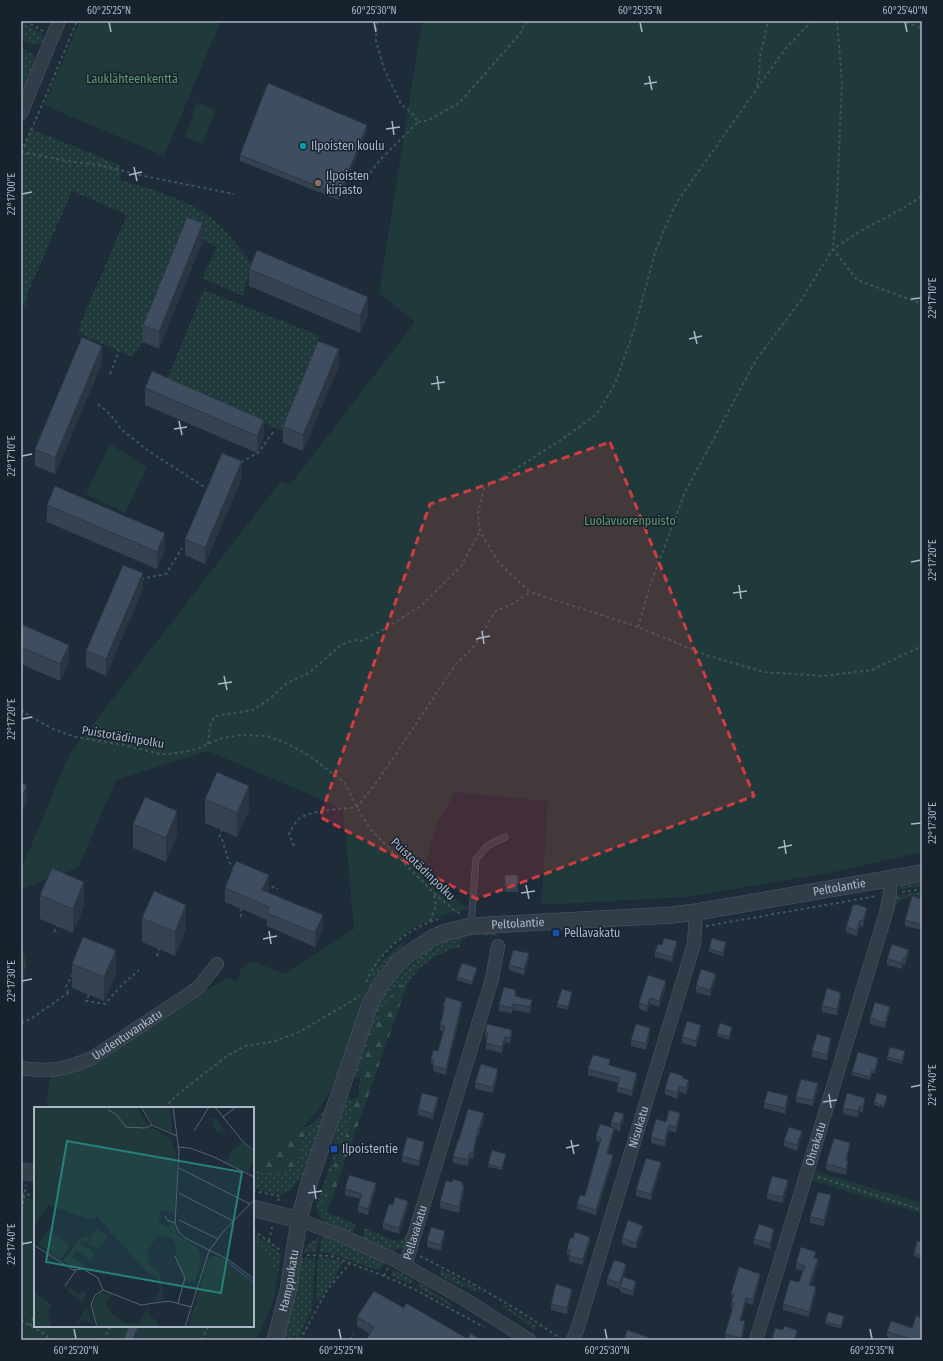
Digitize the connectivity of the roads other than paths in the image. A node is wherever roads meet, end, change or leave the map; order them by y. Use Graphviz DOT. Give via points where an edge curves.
graph roads {
  1 [pos="59,21"];
  2 [pos="21,112"];
  3 [pos="505,837"];
  4 [pos="922,873"];
  5 [pos="890,878"];
  6 [pos="696,912"];
  7 [pos="468,918"];
  8 [pos="498,946"];
  9 [pos="217,964"];
  10 [pos="21,1068"];
  11 [pos="254,1208"];
  12 [pos="299,1220"];
  13 [pos="404,1266"];
  14 [pos="275,1340"];
  15 [pos="529,1340"];
  16 [pos="573,1340"];
  17 [pos="756,1340"];
  1 -- 2 [label="street"];
  3 -- 7 [label="lane" via="487,846 476,859"];
  4 -- 5 [label="street, Peltolantie"];
  5 -- 6 [label="street, Peltolantie"];
  5 -- 17 [label="street, Ohrakatu" via="886,913"];
  6 -- 7 [label="street, Peltolantie" via="672,915"];
  6 -- 16 [label="street, Nisukatu" via="694,944"];
  7 -- 12 [label="street, Peltolantie" via="408,954 381,984 364,1019"];
  8 -- 13 [label="street, Pellavakatu" via="492,979"];
  9 -- 10 [label="street, Uudentuvankatu" via="199,987 92,1058 77,1065 50,1071"];
  11 -- 12 [label="street"];
  12 -- 13 [label="street" via="340,1235"];
  12 -- 14 [label="street, Hamppukatu" via="288,1291"];
  13 -- 15 [label="street" via="464,1299"];
}
